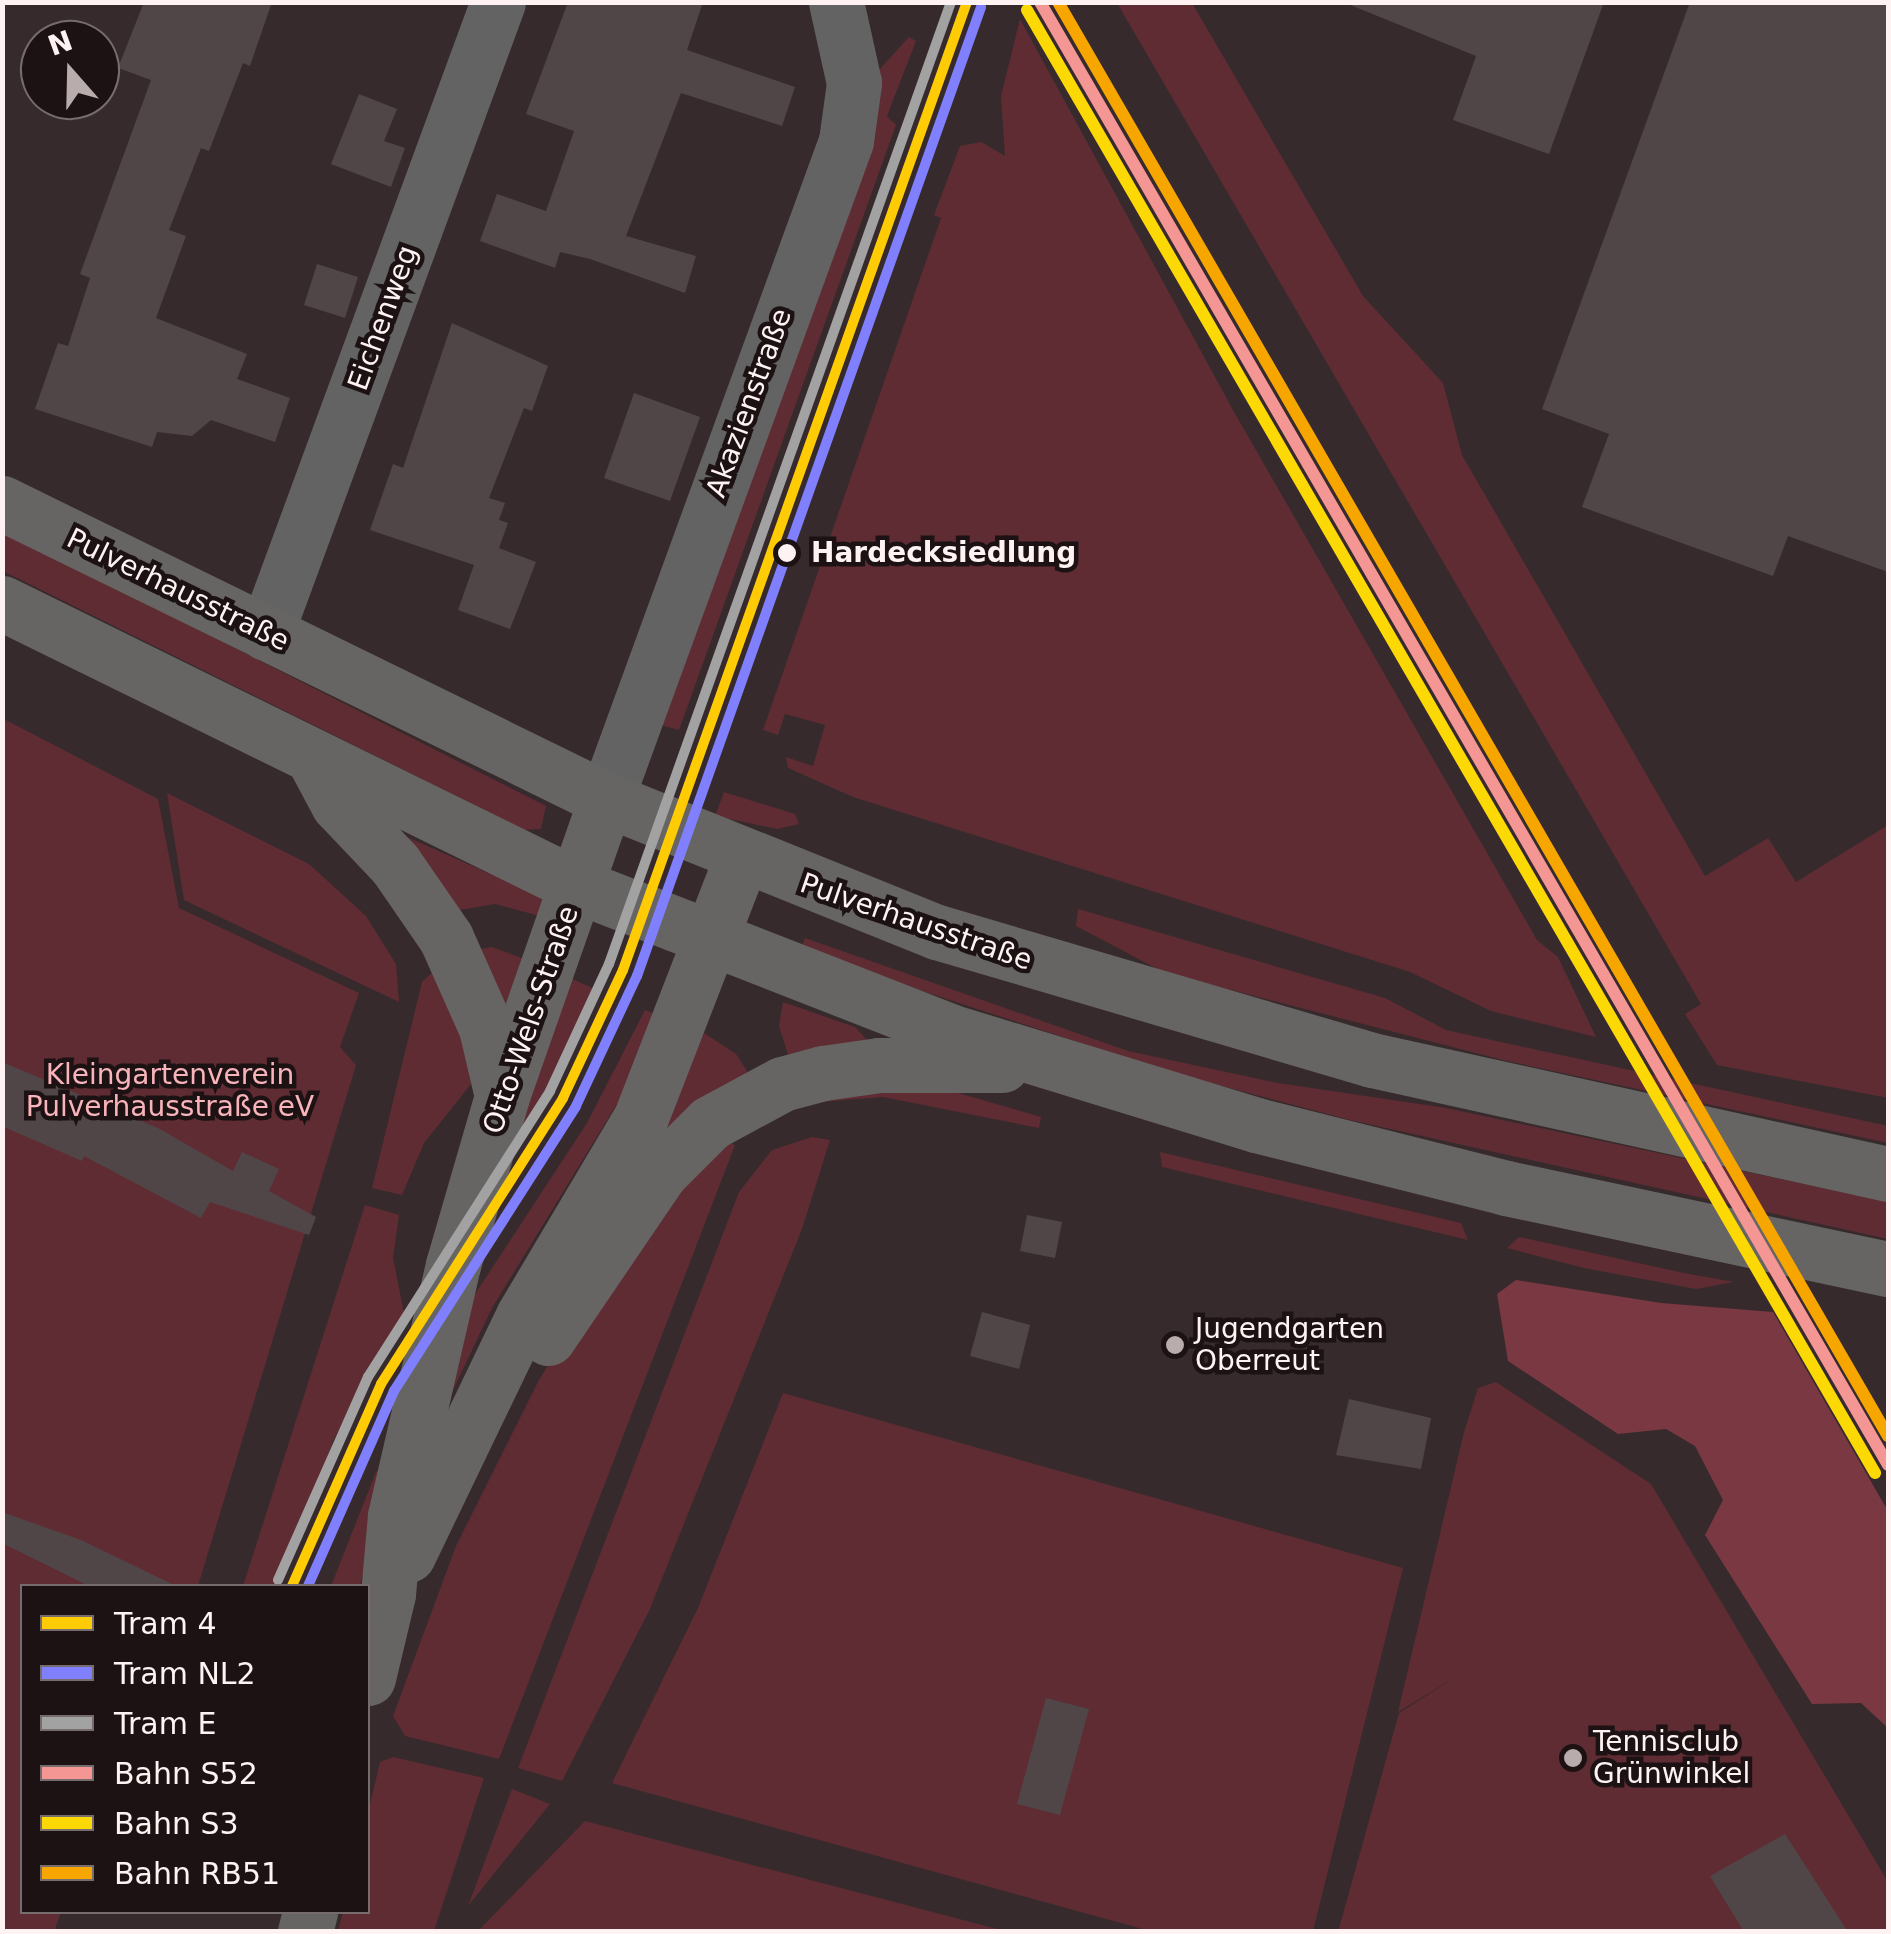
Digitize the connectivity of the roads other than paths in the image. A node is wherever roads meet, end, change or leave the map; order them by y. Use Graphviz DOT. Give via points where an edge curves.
graph roads {
  1 [pos="498,2"];
  2 [pos="836,2"];
  3 [pos="2,503"];
  4 [pos="2,603"];
  5 [pos="266,633"];
  6 [pos="314,762"];
  7 [pos="606,800"];
  8 [pos="741,859"];
  9 [pos="578,886"];
  10 [pos="712,941"];
  11 [pos="1056,1066"];
  12 [pos="502,1096"];
  13 [pos="1888,1174"];
  14 [pos="1888,1269"];
  15 [pos="480,1408"];
  16 [pos="388,1594"];
  17 [pos="370,1670"];
  1 -- 5 [label="street, Eichenweg"];
  2 -- 7 [label="street, Akazienstraße" via="854,83 846,141"];
  3 -- 5 [label="main road, Pulverhausstraße"];
  4 -- 6 [label="main road"];
  5 -- 7 [label="main road, Pulverhausstraße"];
  6 -- 9 [label="main road"];
  6 -- 12 [label="main road" via="338,804 394,864 446,938 486,1028"];
  7 -- 8 [label="main road, Pulverhausstraße"];
  7 -- 9 [label="main road, Otto-Wels-Straße"];
  8 -- 10 [label="main road, Otto-Wels-Straße"];
  8 -- 13 [label="main road, Pulverhausstraße" via="937,932 1218,1020"];
  9 -- 10 [label="main road"];
  9 -- 12 [label="main road, Otto-Wels-Straße"];
  10 -- 11 [label="main road"];
  10 -- 15 [label="main road, Otto-Wels-Straße" via="641,1117 523,1316"];
  11 -- 14 [label="main road" via="1506,1188"];
  11 -- 15 [label="main road" via="841,1070 782,1084 724,1115 661,1172 545,1344"];
  12 -- 16 [label="main road, Otto-Wels-Straße" via="395,1516"];
  15 -- 16 [label="main road, Otto-Wels-Straße"];
  16 -- 17 [label="main road, Otto-Wels-Straße"];
}
